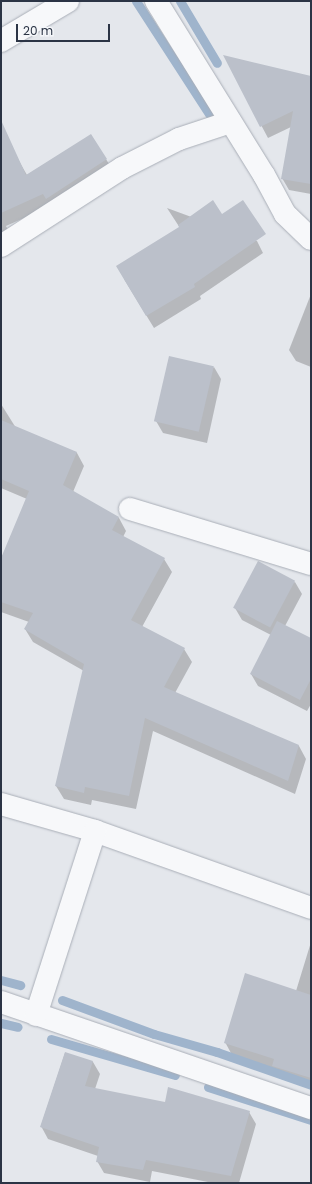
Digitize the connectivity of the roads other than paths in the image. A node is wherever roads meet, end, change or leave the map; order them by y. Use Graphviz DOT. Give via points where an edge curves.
graph roads {
  1 [pos="68,1"];
  2 [pos="156,1"];
  3 [pos="1,41"];
  4 [pos="230,122"];
  5 [pos="311,239"];
  6 [pos="1,246"];
  7 [pos="130,509"];
  8 [pos="311,564"];
  9 [pos="1,804"];
  10 [pos="95,831"];
  11 [pos="311,908"];
  12 [pos="1,1002"];
  13 [pos="36,1015"];
  14 [pos="311,1108"];
  1 -- 3 [label="street"];
  2 -- 4 [label="street"];
  4 -- 5 [label="street" via="285,214"];
  4 -- 6 [label="street" via="179,139 122,168"];
  7 -- 8 [label="street"];
  9 -- 10 [label="street"];
  10 -- 11 [label="street"];
  10 -- 13 [label="street"];
  12 -- 13 [label="street"];
  13 -- 14 [label="street"];
}
